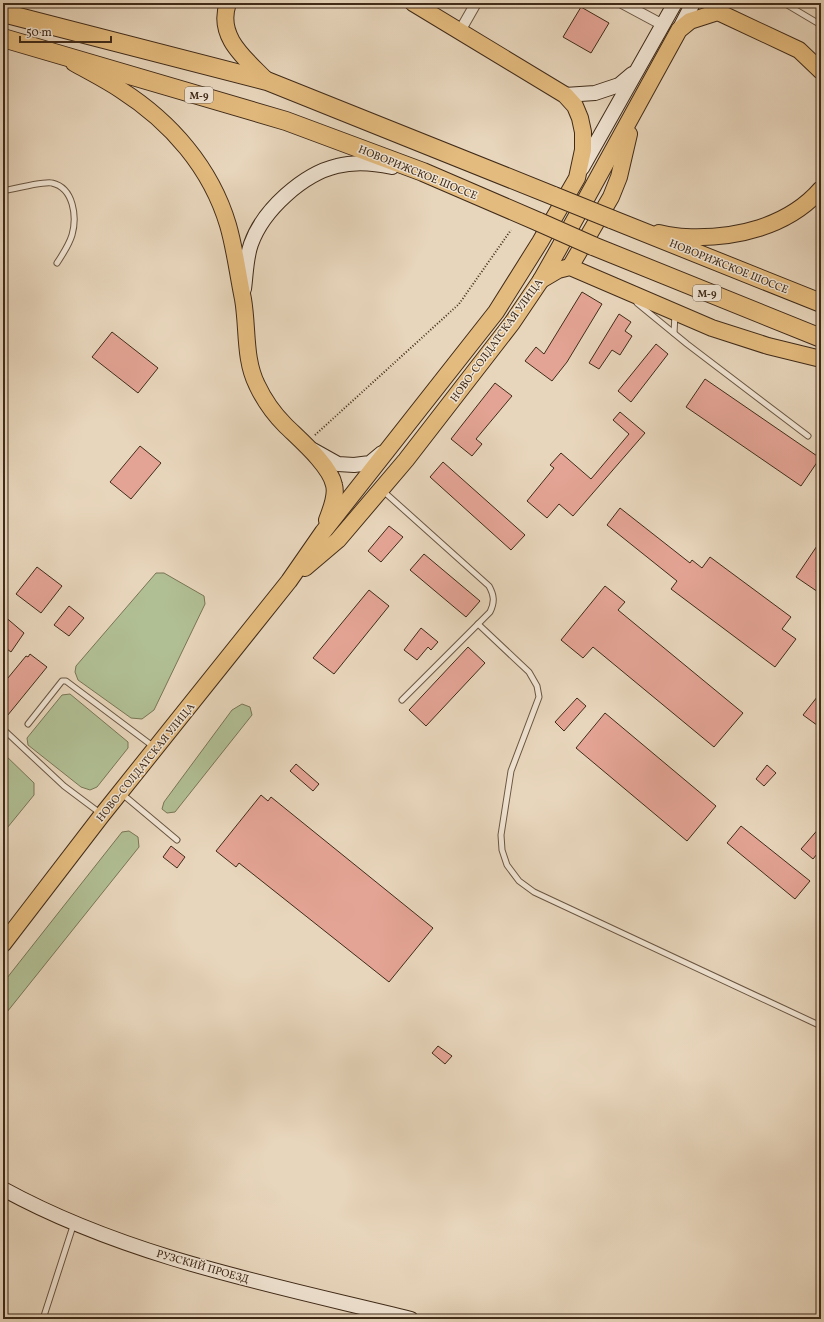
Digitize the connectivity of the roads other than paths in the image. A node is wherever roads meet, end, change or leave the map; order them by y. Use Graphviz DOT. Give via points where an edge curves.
graph roads {
  1 [pos="228,3"];
  2 [pos="413,3"];
  3 [pos="476,3"];
  4 [pos="622,3"];
  5 [pos="675,3"];
  6 [pos="692,3"];
  7 [pos="784,3"];
  8 [pos="717,8"];
  9 [pos="3,13"];
  10 [pos="663,25"];
  11 [pos="821,25"];
  12 [pos="679,30"];
  13 [pos="460,31"];
  14 [pos="3,38"];
  15 [pos="799,50"];
  16 [pos="57,54"];
  17 [pos="821,63"];
  18 [pos="637,70"];
  19 [pos="821,71"];
  20 [pos="267,81"];
  21 [pos="566,95"];
  22 [pos="633,117"];
  23 [pos="423,172"];
  24 [pos="577,178"];
  25 [pos="821,189"];
  26 [pos="3,191"];
  27 [pos="637,229"];
  28 [pos="57,262"];
  29 [pos="570,267"];
  30 [pos="541,280"];
  31 [pos="618,287"];
  32 [pos="243,302"];
  33 [pos="821,303"];
  34 [pos="675,312"];
  35 [pos="674,333"];
  36 [pos="821,338"];
  37 [pos="821,359"];
  38 [pos="808,436"];
  39 [pos="309,441"];
  40 [pos="387,449"];
  41 [pos="381,490"];
  42 [pos="323,532"];
  43 [pos="290,581"];
  44 [pos="478,624"];
  45 [pos="402,700"];
  46 [pos="28,724"];
  47 [pos="3,729"];
  48 [pos="155,748"];
  49 [pos="121,792"];
  50 [pos="102,815"];
  51 [pos="177,840"];
  52 [pos="3,944"];
  53 [pos="821,1026"];
  54 [pos="3,1189"];
  55 [pos="74,1224"];
  56 [pos="43,1319"];
  57 [pos="411,1319"];
  1 -- 20 [label="main road" via="225,26 231,41"];
  2 -- 13 [label="main road"];
  3 -- 13 [label="street"];
  4 -- 10 [label="street"];
  5 -- 10 [label="main road, НОВО-СОЛДАТСКАЯ УЛИЦА"];
  6 -- 12 [label="main road, НОВО-СОЛДАТСКАЯ УЛИЦА"];
  7 -- 11 [label="lane"];
  8 -- 12 [label="main road" via="690,21"];
  8 -- 15 [label="main road"];
  9 -- 20 [label="highway, НОВОРИЖСКОЕ ШОССЕ"];
  10 -- 18 [label="main road, НОВО-СОЛДАТСКАЯ УЛИЦА"];
  12 -- 22 [label="main road, НОВО-СОЛДАТСКАЯ УЛИЦА"];
  13 -- 21 [label="main road"];
  14 -- 16 [label="highway, НОВОРИЖСКОЕ ШОССЕ / М-9"];
  15 -- 17 [label="street"];
  15 -- 19 [label="main road"];
  16 -- 23 [label="highway, НОВОРИЖСКОЕ ШОССЕ / М-9" via="286,121"];
  16 -- 32 [label="main road" via="122,90 151,112 188,149 215,192 228,225"];
  18 -- 21 [label="main road" via="619,85 595,93"];
  18 -- 24 [label="main road, НОВО-СОЛДАТСКАЯ УЛИЦА"];
  20 -- 27 [label="highway, НОВОРИЖСКОЕ ШОССЕ, bridge"];
  21 -- 24 [label="main road" via="575,106 583,132 583,150"];
  22 -- 29 [label="main road" via="619,177 611,197"];
  22 -- 30 [label="main road, НОВО-СОЛДАТСКАЯ УЛИЦА"];
  23 -- 32 [label="main road" via="375,163 346,164 314,175 294,188 272,209 251,243"];
  23 -- 36 [label="highway, НОВОРИЖСКОЕ ШОССЕ / М-9, bridge" via="593,246"];
  24 -- 40 [label="main road, НОВО-СОЛДАТСКАЯ УЛИЦА" via="496,312"];
  25 -- 27 [label="main road" via="797,212 757,230 717,237 685,238"];
  26 -- 28 [label="lane" via="51,182 62,187 73,205 74,220 72,236"];
  27 -- 33 [label="highway, НОВОРИЖСКОЕ ШОССЕ"];
  29 -- 30 [label="main road" via="558,270"];
  29 -- 31 [label="main road"];
  30 -- 41 [label="main road, НОВО-СОЛДАТСКАЯ УЛИЦА" via="507,329"];
  31 -- 34 [label="main road"];
  31 -- 35 [label="lane"];
  32 -- 39 [label="main road" via="249,359 256,384 266,403 284,424"];
  34 -- 35 [label="lane"];
  34 -- 37 [label="main road" via="712,328"];
  35 -- 38 [label="lane"];
  39 -- 40 [label="main road" via="338,464 370,463"];
  39 -- 42 [label="main road" via="331,474 335,486 333,503"];
  40 -- 42 [label="main road, НОВО-СОЛДАТСКАЯ УЛИЦА"];
  41 -- 43 [label="main road, НОВО-СОЛДАТСКАЯ УЛИЦА" via="338,540"];
  41 -- 44 [label="lane" via="489,586 493,594 493,605"];
  42 -- 43 [label="main road, НОВО-СОЛДАТСКАЯ УЛИЦА"];
  43 -- 48 [label="main road, НОВО-СОЛДАТСКАЯ УЛИЦА"];
  44 -- 45 [label="lane"];
  44 -- 53 [label="lane" via="529,672 537,686 539,697 511,771 501,835 507,865 519,881 534,892"];
  46 -- 48 [label="lane" via="62,681 66,681"];
  47 -- 50 [label="lane" via="64,786"];
  48 -- 49 [label="main road, НОВО-СОЛДАТСКАЯ УЛИЦА"];
  49 -- 50 [label="main road, НОВО-СОЛДАТСКАЯ УЛИЦА"];
  49 -- 51 [label="lane"];
  50 -- 52 [label="main road, НОВО-СОЛДАТСКАЯ УЛИЦА"];
  54 -- 55 [label="main road, РУЗСКИЙ ПРОЕЗД"];
  55 -- 56 [label="lane"];
  55 -- 57 [label="main road, РУЗСКИЙ ПРОЕЗД" via="140,1248 210,1269"];
}
